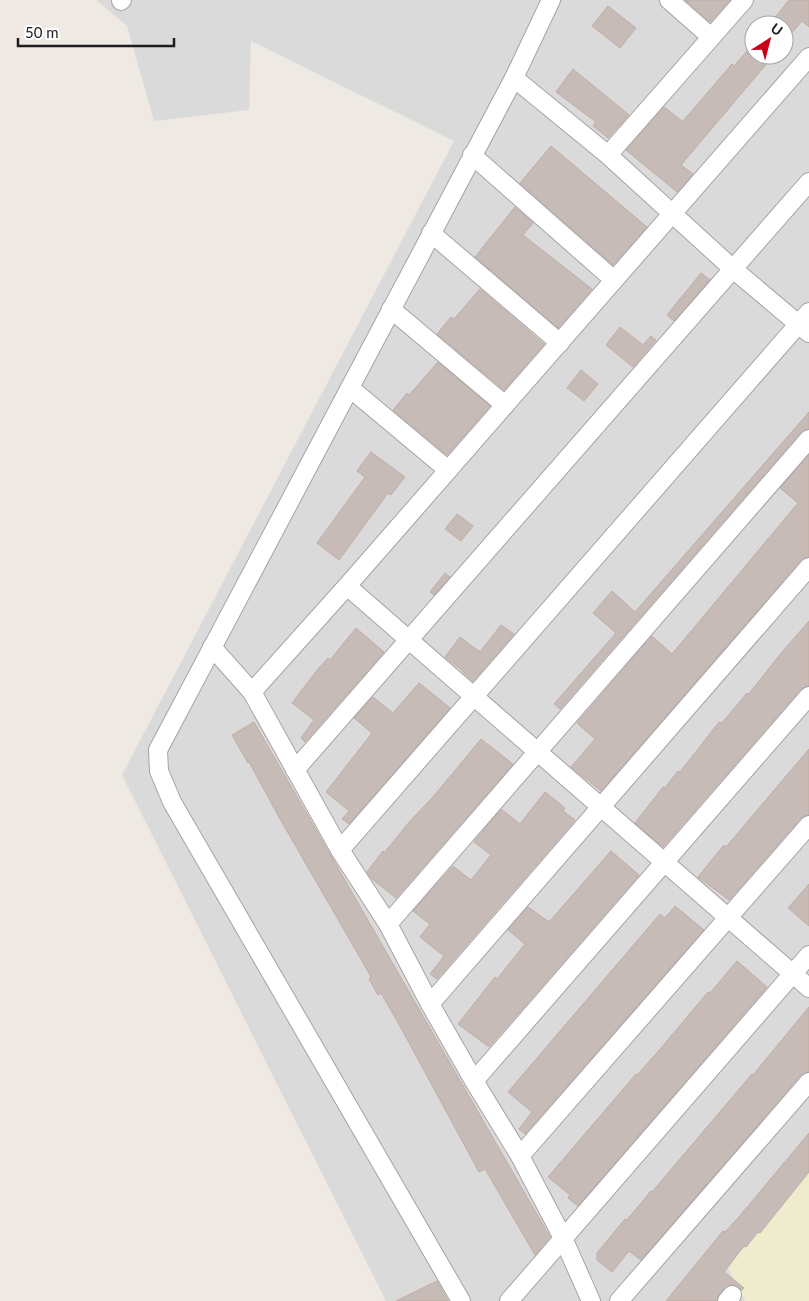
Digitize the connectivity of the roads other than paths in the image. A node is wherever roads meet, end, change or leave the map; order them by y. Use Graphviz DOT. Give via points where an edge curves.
graph roads {
  1 [pos="551,0"];
  2 [pos="669,0"];
  3 [pos="744,0"];
  4 [pos="711,37"];
  5 [pos="809,57"];
  6 [pos="514,78"];
  7 [pos="472,155"];
  8 [pos="608,155"];
  9 [pos="809,182"];
  10 [pos="673,212"];
  11 [pos="431,233"];
  12 [pos="733,269"];
  13 [pos="614,280"];
  14 [pos="391,309"];
  15 [pos="805,323"];
  16 [pos="560,343"];
  17 [pos="350,388"];
  18 [pos="505,405"];
  19 [pos="809,439"];
  20 [pos="448,470"];
  21 [pos="809,566"];
  22 [pos="347,586"];
  23 [pos="409,640"];
  24 [pos="212,647"];
  25 [pos="252,692"];
  26 [pos="809,696"];
  27 [pos="474,697"];
  28 [pos="537,752"];
  29 [pos="295,770"];
  30 [pos="600,806"];
  31 [pos="809,825"];
  32 [pos="340,850"];
  33 [pos="664,862"];
  34 [pos="728,918"];
  35 [pos="388,924"];
  36 [pos="809,955"];
  37 [pos="793,974"];
  38 [pos="809,988"];
  39 [pos="430,1004"];
  40 [pos="474,1081"];
  41 [pos="809,1082"];
  42 [pos="520,1156"];
  43 [pos="563,1238"];
  44 [pos="461,1301"];
  45 [pos="509,1301"];
  46 [pos="591,1301"];
  47 [pos="619,1301"];
  1 -- 6 [label="street"];
  2 -- 4 [label="street"];
  3 -- 4 [label="street"];
  4 -- 8 [label="street"];
  5 -- 10 [label="street"];
  6 -- 7 [label="street"];
  6 -- 8 [label="street"];
  7 -- 11 [label="street"];
  7 -- 13 [label="street"];
  8 -- 10 [label="street"];
  9 -- 12 [label="street"];
  10 -- 12 [label="street"];
  10 -- 13 [label="street"];
  11 -- 14 [label="street"];
  11 -- 16 [label="street"];
  12 -- 15 [label="street"];
  12 -- 23 [label="street"];
  13 -- 16 [label="street"];
  14 -- 17 [label="street"];
  14 -- 18 [label="street"];
  15 -- 27 [label="street"];
  16 -- 18 [label="street"];
  17 -- 20 [label="street"];
  17 -- 24 [label="street"];
  18 -- 20 [label="street"];
  19 -- 28 [label="street"];
  20 -- 22 [label="street"];
  21 -- 30 [label="street"];
  22 -- 23 [label="street"];
  22 -- 25 [label="street"];
  23 -- 27 [label="street"];
  23 -- 29 [label="street"];
  24 -- 25 [label="street"];
  24 -- 44 [label="street" via="158,750 159,771 172,802"];
  25 -- 29 [label="street"];
  26 -- 33 [label="street"];
  27 -- 28 [label="street"];
  27 -- 32 [label="street"];
  28 -- 30 [label="street"];
  28 -- 35 [label="street"];
  29 -- 32 [label="street"];
  30 -- 33 [label="street"];
  30 -- 39 [label="street"];
  31 -- 34 [label="street"];
  32 -- 35 [label="street"];
  33 -- 34 [label="street"];
  33 -- 40 [label="street"];
  34 -- 37 [label="street"];
  34 -- 42 [label="street"];
  35 -- 39 [label="street"];
  36 -- 37 [label="street"];
  37 -- 38 [label="street"];
  37 -- 43 [label="street"];
  39 -- 40 [label="street"];
  40 -- 42 [label="street"];
  41 -- 47 [label="street"];
  42 -- 43 [label="street"];
  43 -- 45 [label="street"];
  43 -- 46 [label="street"];
}
